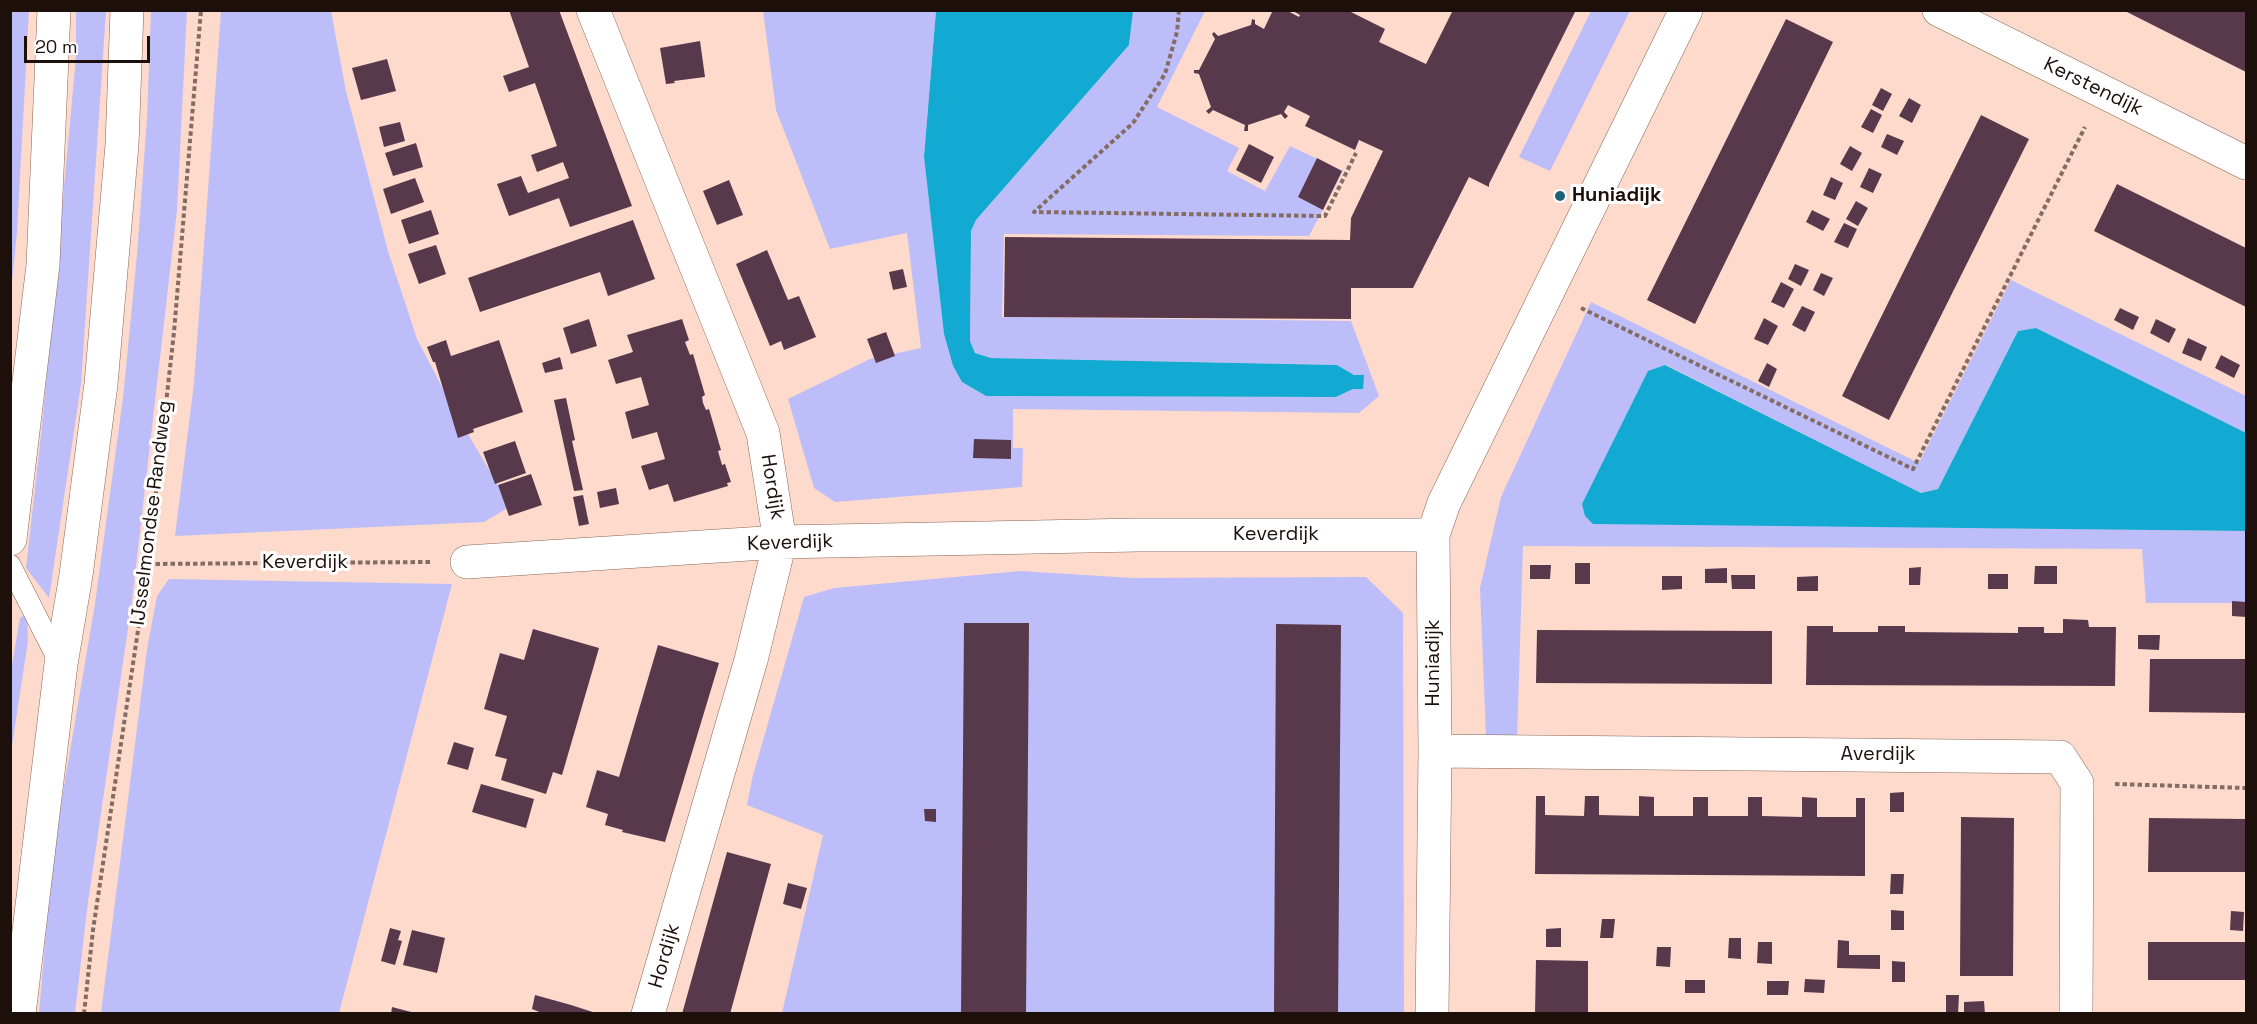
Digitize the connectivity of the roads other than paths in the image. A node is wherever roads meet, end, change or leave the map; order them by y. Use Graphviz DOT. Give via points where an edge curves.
graph roads {
  1 [pos="54,10"];
  2 [pos="127,10"];
  3 [pos="593,10"];
  4 [pos="1686,10"];
  5 [pos="1939,10"];
  6 [pos="2247,163"];
  7 [pos="1433,535"];
  8 [pos="10,539"];
  9 [pos="780,543"];
  10 [pos="467,562"];
  11 [pos="10,565"];
  12 [pos="61,663"];
  13 [pos="1435,751"];
  14 [pos="19,1014"];
  15 [pos="648,1014"];
  16 [pos="1432,1014"];
  17 [pos="2076,1014"];
  1 -- 8 [label="street" via="43,265"];
  2 -- 12 [label="street" via="122,145 101,384"];
  3 -- 9 [label="street, Hordijk" via="763,433"];
  4 -- 7 [label="street, Huniadijk" via="1444,503"];
  5 -- 6 [label="street, Kerstendijk"];
  7 -- 9 [label="street, Keverdijk" via="1138,535"];
  7 -- 13 [label="street, Huniadijk"];
  9 -- 10 [label="street, Keverdijk"];
  9 -- 15 [label="street, Hordijk" via="751,660"];
  11 -- 12 [label="lane"];
  12 -- 14 [label="street"];
  13 -- 16 [label="street, Huniadijk"];
  13 -- 17 [label="street, Averdijk" via="2060,757 2077,783"];
}
